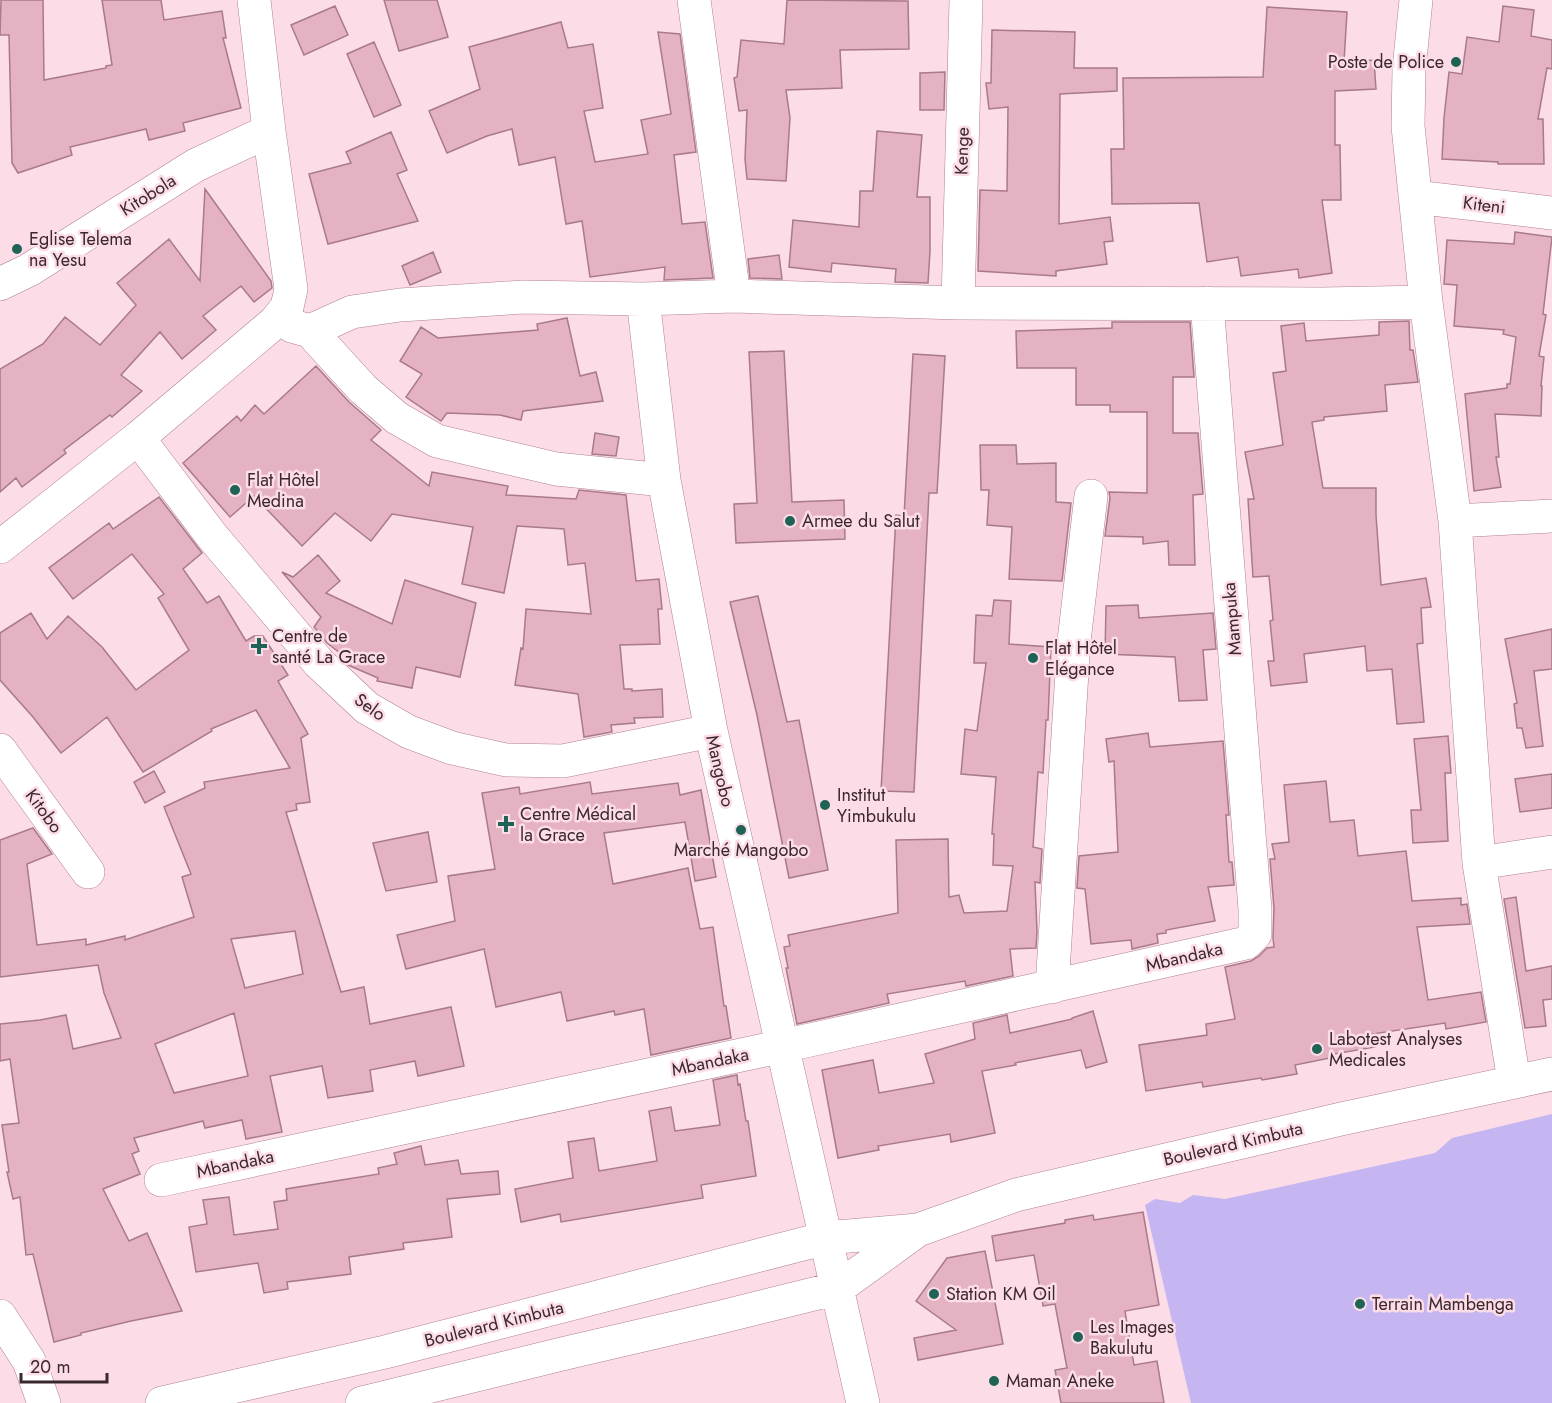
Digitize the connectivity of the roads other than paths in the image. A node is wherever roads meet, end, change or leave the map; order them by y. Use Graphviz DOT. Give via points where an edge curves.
graph roads {
  1 [pos="254,0"];
  2 [pos="694,0"];
  3 [pos="966,0"];
  4 [pos="1416,0"];
  5 [pos="269,130"];
  6 [pos="1415,196"];
  7 [pos="1552,213"];
  8 [pos="0,284"];
  9 [pos="734,296"];
  10 [pos="643,299"];
  11 [pos="1426,302"];
  12 [pos="958,303"];
  13 [pos="1207,303"];
  14 [pos="275,322"];
  15 [pos="310,331"];
  16 [pos="138,438"];
  17 [pos="664,480"];
  18 [pos="1091,496"];
  19 [pos="1552,516"];
  20 [pos="1455,520"];
  21 [pos="0,547"];
  22 [pos="711,731"];
  23 [pos="0,750"];
  24 [pos="1552,852"];
  25 [pos="1479,863"];
  26 [pos="88,872"];
  27 [pos="1255,934"];
  28 [pos="1052,987"];
  29 [pos="783,1046"];
  30 [pos="1552,1074"];
  31 [pos="1514,1081"];
  32 [pos="161,1180"];
  33 [pos="918,1230"];
  34 [pos="826,1238"];
  35 [pos="838,1288"];
  36 [pos="0,1316"];
  37 [pos="386,1352"];
  38 [pos="399,1399"];
  39 [pos="44,1403"];
  40 [pos="162,1403"];
  41 [pos="362,1403"];
  42 [pos="863,1403"];
  1 -- 5 [label="street"];
  2 -- 9 [label="street"];
  3 -- 12 [label="street, Kenge"];
  4 -- 6 [label="street" via="1408,126"];
  5 -- 8 [label="street, Kitobola" via="196,165 29,270"];
  5 -- 14 [label="street" via="291,289 287,307"];
  6 -- 7 [label="street, Kiteni"];
  6 -- 11 [label="street"];
  9 -- 10 [label="street"];
  9 -- 12 [label="street"];
  10 -- 15 [label="street" via="523,297 400,305 352,312"];
  10 -- 17 [label="street, Mangobo"];
  11 -- 13 [label="street"];
  11 -- 20 [label="street"];
  12 -- 13 [label="street"];
  13 -- 27 [label="street, Mampuka"];
  14 -- 15 [label="street"];
  14 -- 16 [label="street"];
  15 -- 17 [label="street" via="388,411 437,441 556,469"];
  16 -- 21 [label="street"];
  16 -- 22 [label="street, Selo" via="212,536 319,663 367,708 408,732 452,748 506,760 563,761"];
  17 -- 22 [label="street, Mangobo"];
  18 -- 28 [label="street" via="1074,641"];
  19 -- 20 [label="street"];
  20 -- 25 [label="street"];
  22 -- 29 [label="street, Mangobo"];
  23 -- 26 [label="street, Kitobo"];
  24 -- 25 [label="street"];
  25 -- 31 [label="street"];
  27 -- 28 [label="street, Mbandaka" via="1246,943"];
  28 -- 29 [label="street, Mbandaka"];
  29 -- 32 [label="street, Mbandaka"];
  29 -- 34 [label="street, Mangobo"];
  30 -- 31 [label="street, Boulevard Kimbuta"];
  31 -- 33 [label="street, Boulevard Kimbuta" via="1016,1196"];
  33 -- 34 [label="street, Boulevard Kimbuta"];
  33 -- 35 [label="street"];
  34 -- 35 [label="street, Mangobo"];
  34 -- 37 [label="street, Boulevard Kimbuta"];
  35 -- 38 [label="street"];
  35 -- 42 [label="street, Mangobo"];
  36 -- 39 [label="street" via="29,1361"];
  37 -- 38 [label="street"];
  37 -- 40 [label="street, Boulevard Kimbuta"];
  38 -- 41 [label="street"];
}
